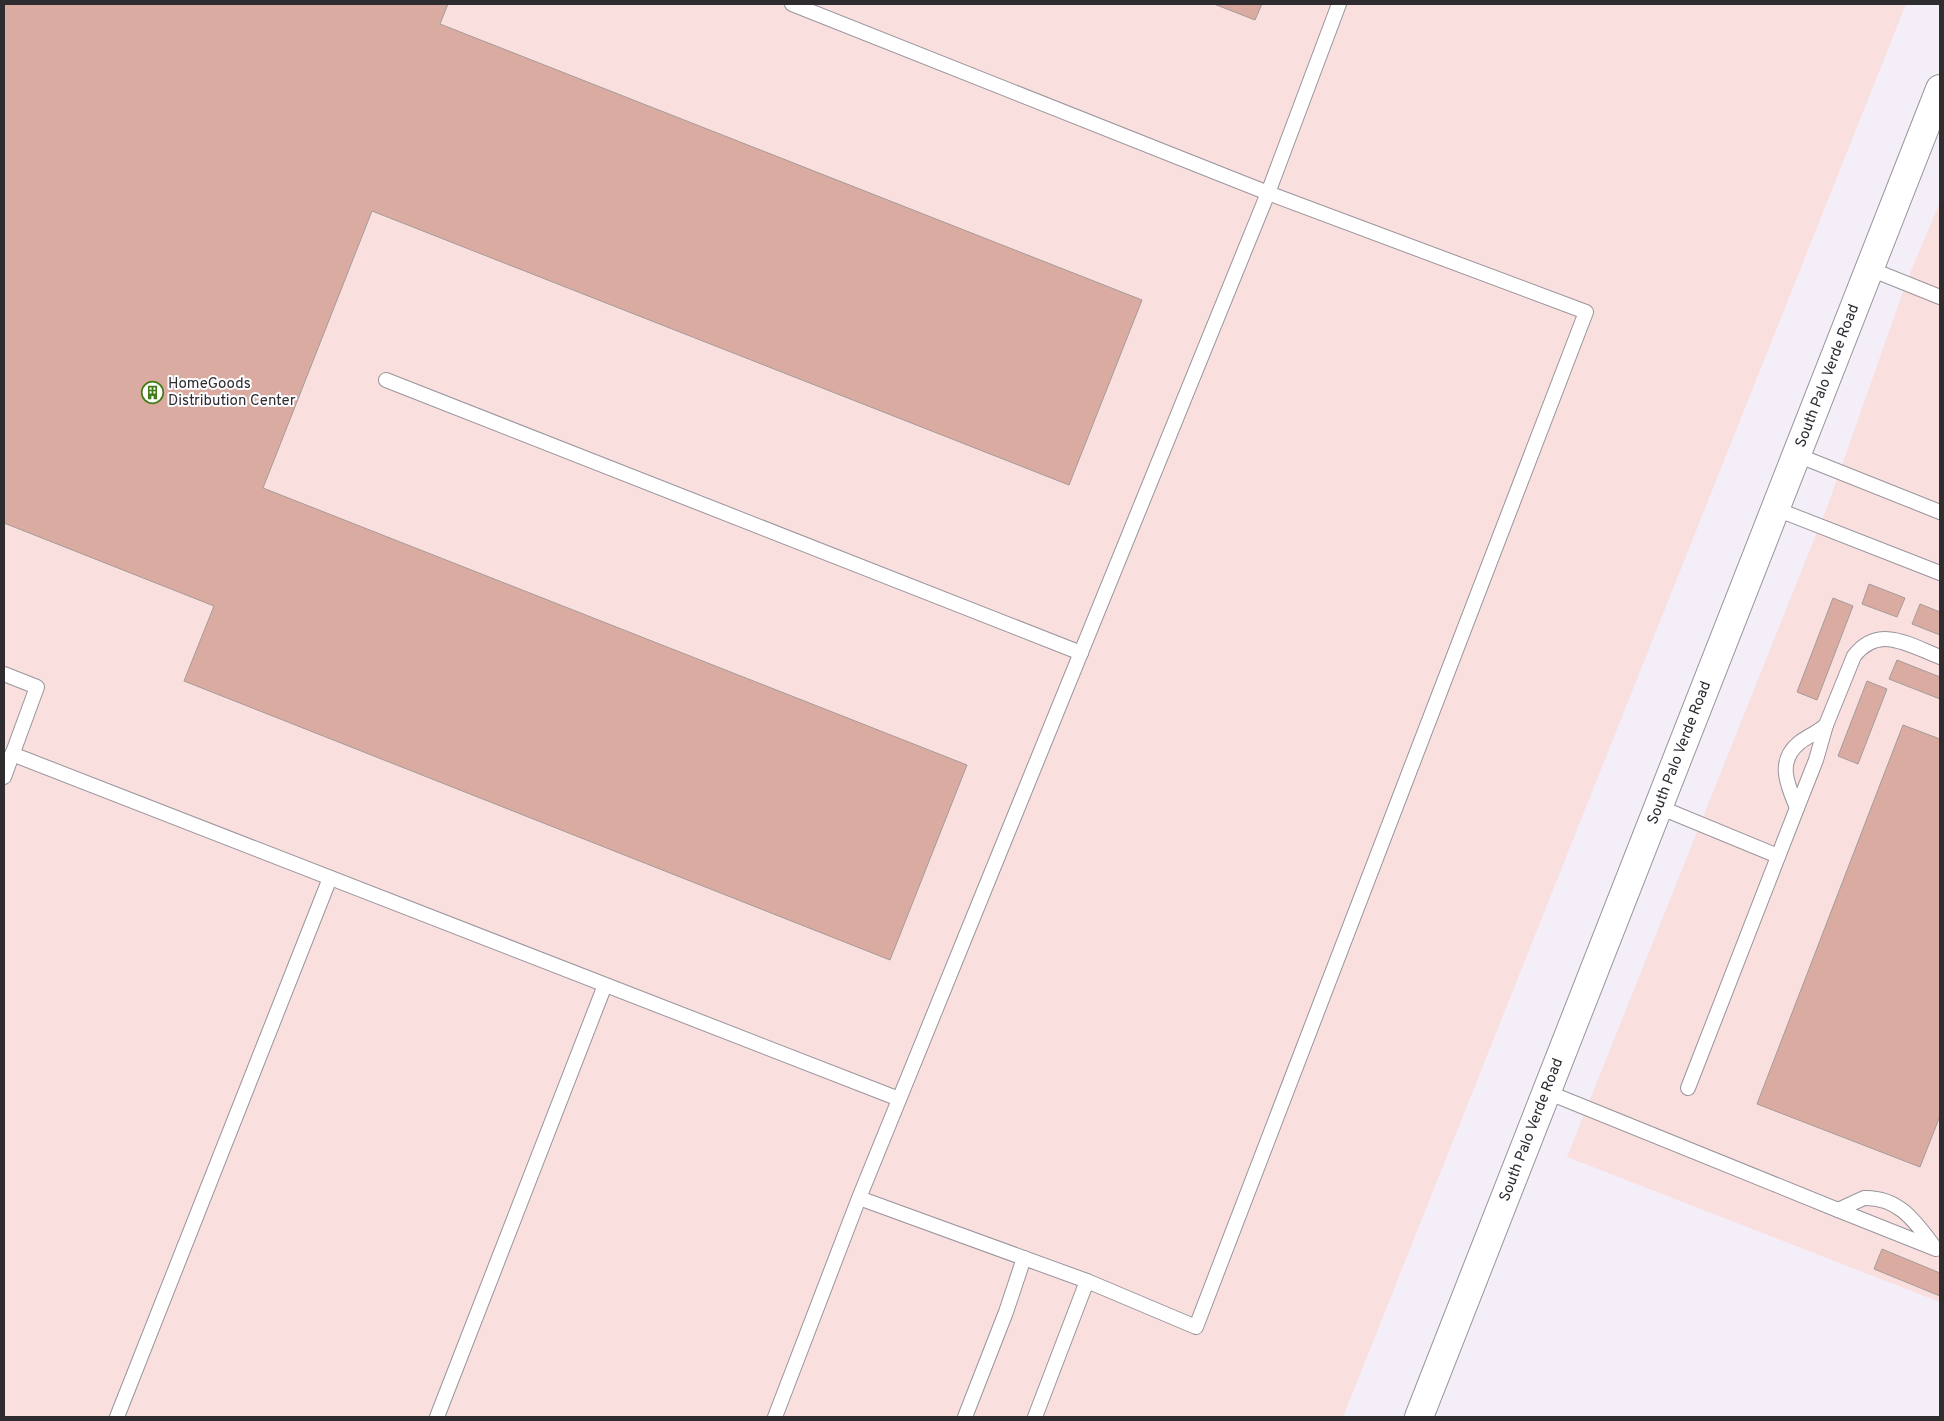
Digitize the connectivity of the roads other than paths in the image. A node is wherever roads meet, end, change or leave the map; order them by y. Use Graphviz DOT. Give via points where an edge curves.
graph roads {
  1 [pos="792,4"];
  2 [pos="1339,4"];
  3 [pos="1940,89"];
  4 [pos="1268,193"];
  5 [pos="1870,269"];
  6 [pos="1940,297"];
  7 [pos="386,380"];
  8 [pos="1797,455"];
  9 [pos="1776,509"];
  10 [pos="1940,512"];
  11 [pos="1940,573"];
  12 [pos="1081,653"];
  13 [pos="1940,657"];
  14 [pos="4,674"];
  15 [pos="1826,726"];
  16 [pos="12,754"];
  17 [pos="4,777"];
  18 [pos="1659,807"];
  19 [pos="1797,808"];
  20 [pos="1778,856"];
  21 [pos="330,878"];
  22 [pos="605,985"];
  23 [pos="1688,1088"];
  24 [pos="1547,1092"];
  25 [pos="899,1099"];
  26 [pos="859,1198"];
  27 [pos="1838,1210"];
  28 [pos="1938,1250"];
  29 [pos="1024,1258"];
  30 [pos="1087,1281"];
  31 [pos="117,1417"];
  32 [pos="437,1417"];
  33 [pos="775,1417"];
  34 [pos="965,1417"];
  35 [pos="1035,1417"];
  36 [pos="1419,1417"];
  1 -- 4 [label="lane"];
  2 -- 4 [label="lane"];
  3 -- 5 [label="street, South Palo Verde Road"];
  4 -- 12 [label="lane"];
  4 -- 30 [label="lane" via="1586,312 1196,1327"];
  5 -- 6 [label="lane"];
  5 -- 8 [label="street, South Palo Verde Road"];
  7 -- 12 [label="lane"];
  8 -- 9 [label="street, South Palo Verde Road"];
  8 -- 10 [label="lane"];
  9 -- 11 [label="lane"];
  9 -- 18 [label="street, South Palo Verde Road"];
  12 -- 25 [label="lane"];
  13 -- 15 [label="lane" via="1899,640 1885,638 1861,647 1854,656"];
  14 -- 16 [label="lane" via="37,687"];
  15 -- 19 [label="lane"];
  15 -- 19 [label="lane" via="1799,742 1786,766 1785,776"];
  16 -- 17 [label="lane"];
  16 -- 21 [label="lane"];
  18 -- 20 [label="lane"];
  18 -- 24 [label="street, South Palo Verde Road"];
  19 -- 20 [label="lane"];
  20 -- 23 [label="lane"];
  21 -- 22 [label="lane"];
  21 -- 31 [label="lane"];
  22 -- 25 [label="lane"];
  22 -- 32 [label="lane"];
  24 -- 27 [label="lane"];
  24 -- 36 [label="street, South Palo Verde Road"];
  25 -- 26 [label="lane"];
  26 -- 29 [label="lane"];
  26 -- 33 [label="lane"];
  27 -- 28 [label="lane"];
  27 -- 28 [label="lane" via="1864,1198 1876,1198 1892,1204 1908,1214"];
  29 -- 30 [label="lane"];
  29 -- 34 [label="lane"];
  30 -- 35 [label="lane"];
}
